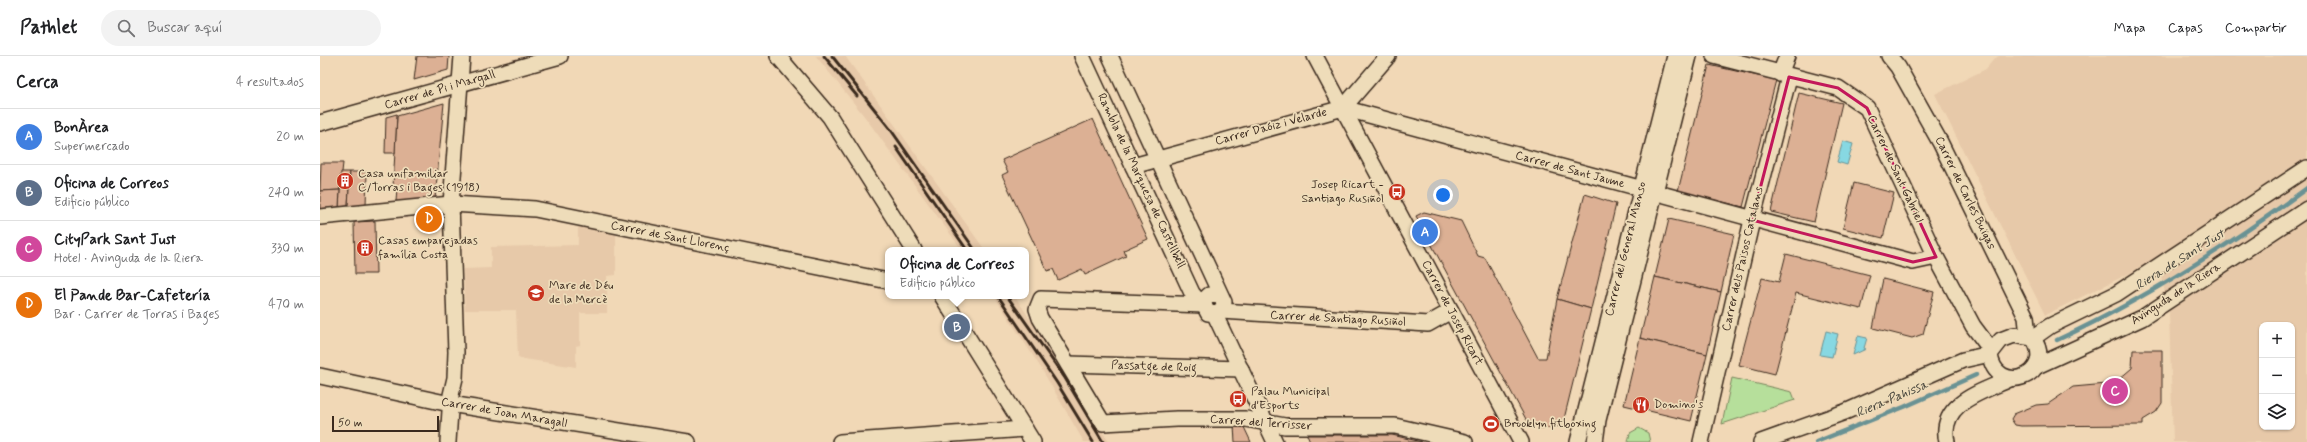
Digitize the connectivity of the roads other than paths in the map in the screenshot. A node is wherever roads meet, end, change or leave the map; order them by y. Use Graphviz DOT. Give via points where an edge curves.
graph roads {
  1 [pos="462,56"];
  2 [pos="560,56"];
  3 [pos="778,56"];
  4 [pos="1082,56"];
  5 [pos="1110,56"];
  6 [pos="1315,56"];
  7 [pos="1388,56"];
  8 [pos="1675,56"];
  9 [pos="1689,56"];
  10 [pos="1714,56"];
  11 [pos="1787,56"];
  12 [pos="1889,56"];
  13 [pos="1784,76"];
  14 [pos="459,85"];
  15 [pos="1343,108"];
  16 [pos="320,123"];
  17 [pos="1158,158"];
  18 [pos="1133,166"];
  19 [pos="2307,168"];
  20 [pos="1647,191"];
  21 [pos="451,204"];
  22 [pos="2307,209"];
  23 [pos="320,217"];
  24 [pos="1752,220"];
  25 [pos="912,247"];
  26 [pos="1936,257"];
  27 [pos="885,280"];
  28 [pos="1220,296"];
  29 [pos="944,299"];
  30 [pos="1204,303"];
  31 [pos="1451,311"];
  32 [pos="1218,313"];
  33 [pos="2030,337"];
  34 [pos="1990,352"];
  35 [pos="1068,364"];
  36 [pos="2037,366"];
  37 [pos="1241,369"];
  38 [pos="320,376"];
  39 [pos="2010,379"];
  40 [pos="450,404"];
  41 [pos="1266,423"];
  42 [pos="1025,429"];
  43 [pos="643,439"];
  44 [pos="448,442"];
  45 [pos="688,442"];
  46 [pos="840,442"];
  47 [pos="1033,442"];
  48 [pos="1274,442"];
  49 [pos="1465,442"];
  50 [pos="1521,442"];
  51 [pos="1578,442"];
  52 [pos="1595,442"];
  53 [pos="1701,442"];
  54 [pos="1761,442"];
  55 [pos="1947,442"];
  1 -- 14 [label="street"];
  2 -- 14 [label="street, Carrer de Pi i Margall"];
  3 -- 25 [label="street" via="830,117"];
  4 -- 18 [label="street, Rambla de la Marquesa de Castellbell"];
  5 -- 17 [label="street, Rambla de la Marquesa de Castellbell"];
  6 -- 15 [label="street, Carrer de Josep Ricart"];
  7 -- 15 [label="street, Carrer Daóiz i Velarde"];
  8 -- 20 [label="street, Carrer del General Manso"];
  9 -- 20 [label="street, Carrer del General Manso"];
  10 -- 13 [label="street, Carrer de Sant Gabriel"];
  11 -- 13 [label="street, Carrer dels Països Catalans"];
  12 -- 33 [label="street, Carrer de Carles Buïgas" via="1898,67 1940,142 2026,317"];
  13 -- 24 [label="street, Carrer dels Països Catalans"];
  13 -- 26 [label="street, Carrer de Sant Gabriel" via="1838,88 1867,108"];
  14 -- 16 [label="street, Carrer de Pi i Margall"];
  14 -- 21 [label="street"];
  15 -- 17 [label="street, Carrer Daóiz i Velarde"];
  15 -- 20 [label="street, Carrer de Sant Jaume"];
  15 -- 31 [label="street, Carrer de Josep Ricart"];
  17 -- 18 [label="street, Carrer Daóiz i Velarde"];
  17 -- 28 [label="street, Rambla de la Marquesa de Castellbell"];
  18 -- 30 [label="street, Rambla de la Marquesa de Castellbell" via="1192,293"];
  19 -- 33 [label="street" via="2116,294"];
  20 -- 24 [label="street, Carrer de Sant Jaume"];
  20 -- 51 [label="street, Carrer del General Manso"];
  20 -- 52 [label="street, Carrer del General Manso"];
  21 -- 23 [label="street, Carrer de Sant Llorenç"];
  21 -- 27 [label="street, Carrer de Sant Llorenç" via="535,209"];
  21 -- 40 [label="street" via="456,352"];
  22 -- 36 [label="street, Avinguda de la Riera" via="2142,318"];
  24 -- 26 [label="street, Carrer de Sant Jaume" via="1913,262"];
  24 -- 53 [label="street, Carrer dels Països Catalans"];
  26 -- 34 [label="street, Carrer de Sant Gabriel"];
  28 -- 30 [label="street" via="1210,295"];
  28 -- 32 [label="street, Rambla de la Marquesa de Castellbell" via="1224,305"];
  29 -- 42 [label="street"];
  30 -- 32 [label="street, Rambla de la Marquesa de Castellbell" via="1208,313"];
  30 -- 35 [label="street" via="1041,299 1037,309 1040,318"];
  31 -- 32 [label="street, Carrer de Santiago Rusiñol" via="1428,324"];
  31 -- 50 [label="street, Carrer de Josep Ricart"];
  32 -- 37 [label="street, Rambla de la Marquesa de Castellbell"];
  33 -- 34 [label="street" via="2007,337"];
  33 -- 36 [label="street" via="2039,352"];
  34 -- 39 [label="street" via="1993,367"];
  34 -- 54 [label="street" via="1963,360 1835,416"];
  35 -- 37 [label="street, Passatge de Roig"];
  35 -- 41 [label="street, Carrer del Terrisser" via="1103,423 1177,419 1246,419"];
  36 -- 39 [label="street" via="2022,377"];
  37 -- 41 [label="street, Rambla de la Marquesa de Castellbell"];
  38 -- 40 [label="street, Carrer de Joan Maragall"];
  39 -- 55 [label="street" via="1955,407 1947,418"];
  40 -- 43 [label="street, Carrer de Joan Maragall"];
  40 -- 44 [label="street"];
  41 -- 48 [label="street, Rambla de la Marquesa de Castellbell"];
  41 -- 49 [label="street, Carrer del Terrisser" via="1285,426 1395,426"];
  42 -- 46 [label="street"];
  42 -- 47 [label="street"];
  43 -- 45 [label="street, Carrer de Joan Maragall"];
}
